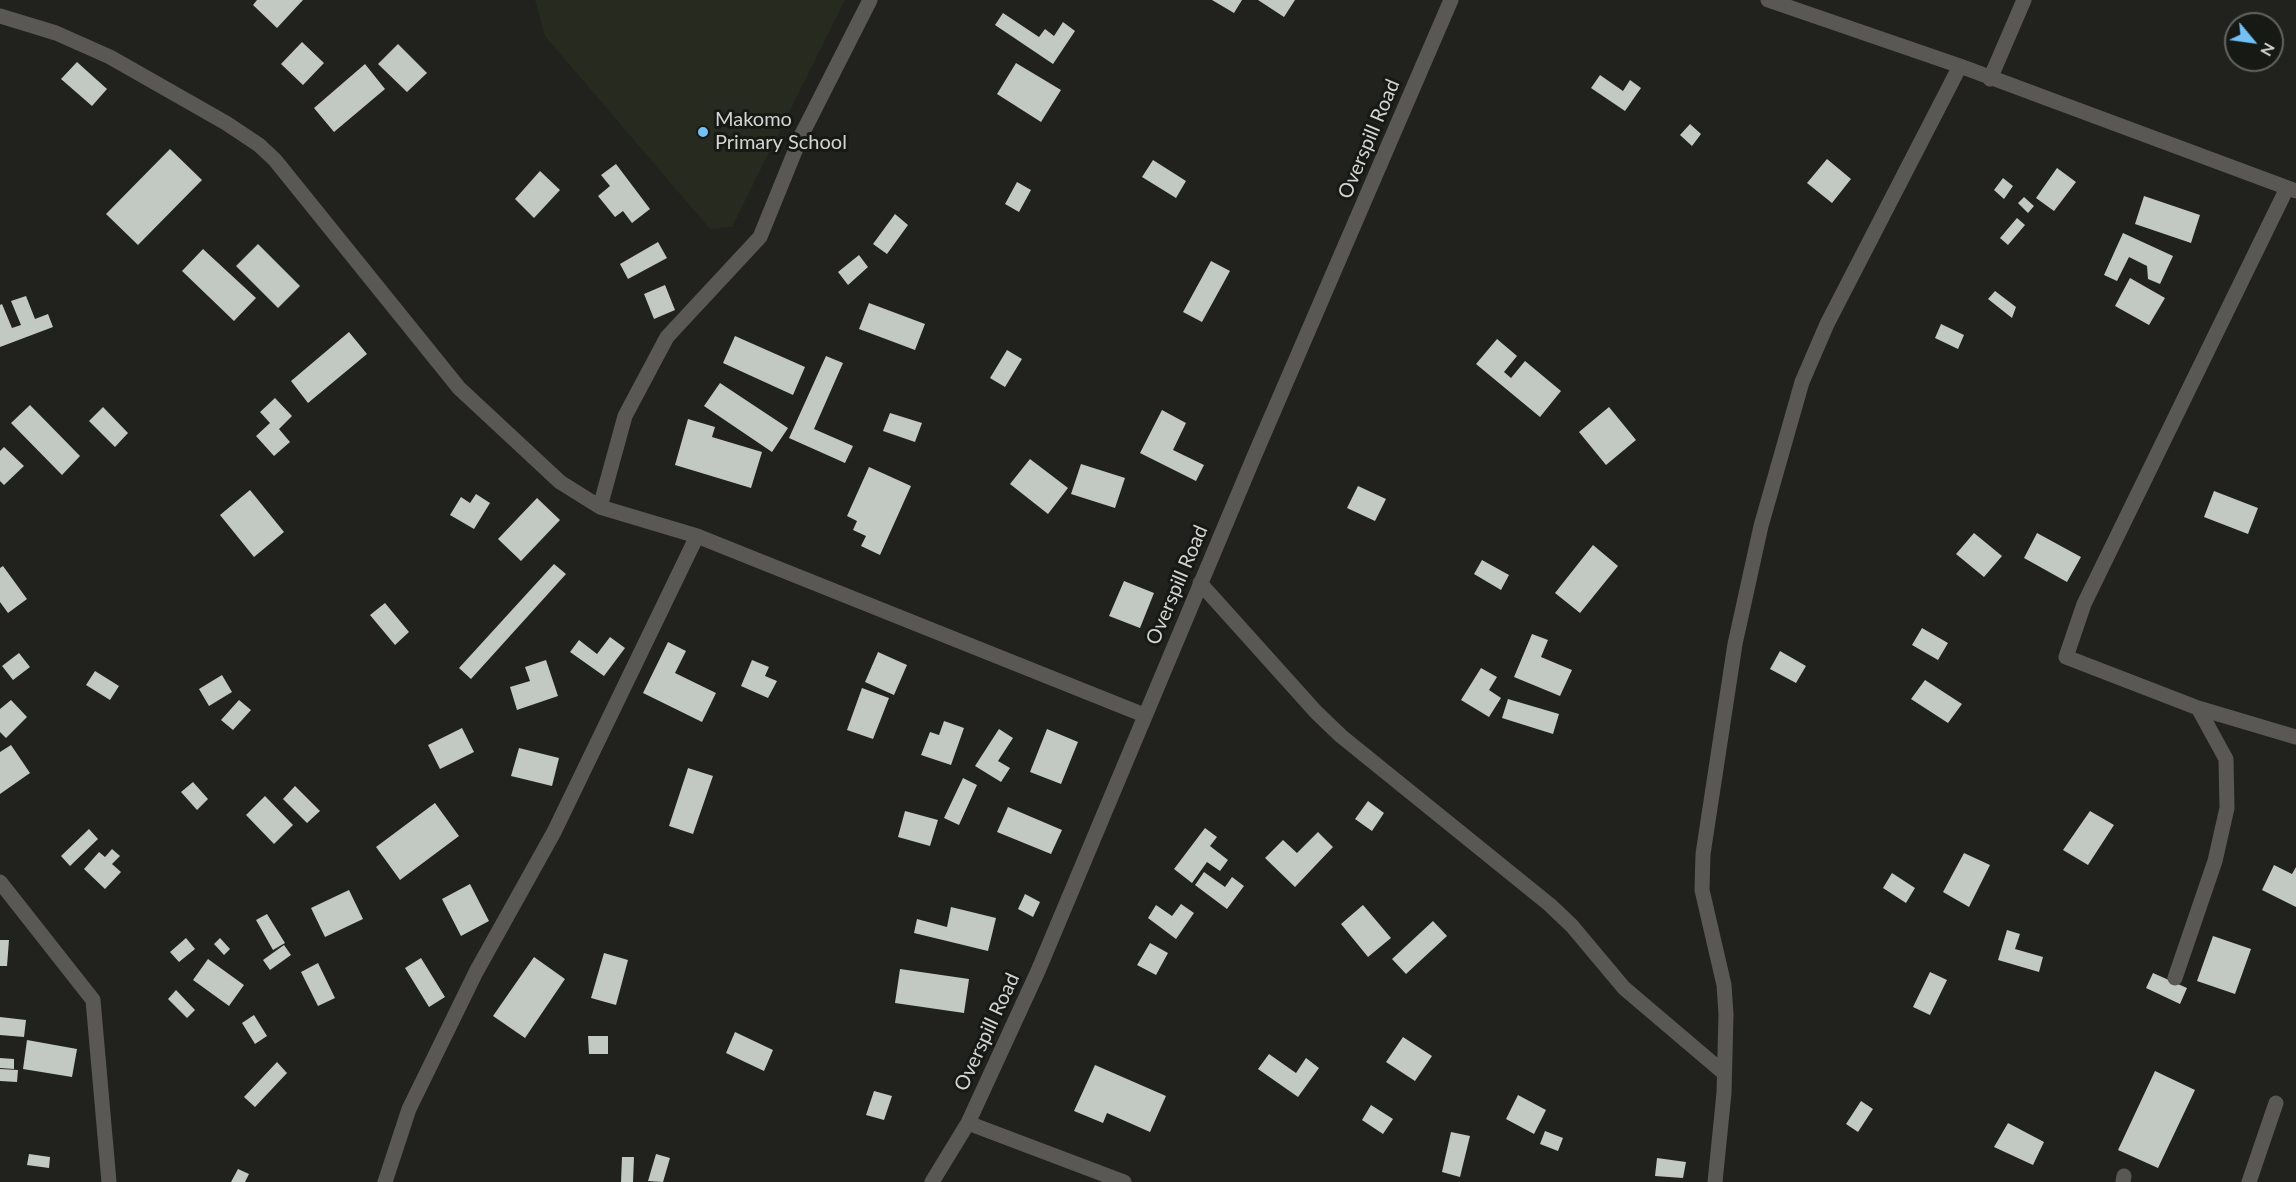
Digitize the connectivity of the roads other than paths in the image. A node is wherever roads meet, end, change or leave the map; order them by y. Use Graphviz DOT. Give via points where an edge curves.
graph roads {
  1 [pos="870,0"];
  2 [pos="1451,0"];
  3 [pos="1768,0"];
  4 [pos="2024,0"];
  5 [pos="0,16"];
  6 [pos="1960,66"];
  7 [pos="1990,79"];
  8 [pos="2292,190"];
  9 [pos="600,507"];
  10 [pos="697,536"];
  11 [pos="1200,583"];
  12 [pos="2198,708"];
  13 [pos="1144,715"];
  14 [pos="2296,737"];
  15 [pos="0,882"];
  16 [pos="2175,978"];
  17 [pos="1724,1073"];
  18 [pos="2276,1103"];
  19 [pos="968,1123"];
  20 [pos="109,1182"];
  21 [pos="385,1182"];
  22 [pos="932,1182"];
  23 [pos="1124,1182"];
  24 [pos="1715,1182"];
  25 [pos="2249,1182"];
  1 -- 9 [label="street" via="802,134 760,237 667,337 625,416"];
  2 -- 11 [label="street, Overspill Road"];
  3 -- 6 [label="street"];
  4 -- 7 [label="street"];
  5 -- 9 [label="street" via="56,33 110,57 259,145 459,388 560,482"];
  6 -- 7 [label="street"];
  6 -- 17 [label="street" via="1827,324 1802,382 1761,526 1735,644 1703,854 1702,890 1724,985"];
  7 -- 8 [label="street"];
  8 -- 12 [label="street" via="2084,604 2066,657"];
  9 -- 10 [label="street"];
  10 -- 13 [label="street"];
  10 -- 21 [label="street" via="554,832 476,972 408,1109"];
  11 -- 13 [label="street, Overspill Road"];
  11 -- 17 [label="street" via="1341,736 1550,905 1624,988"];
  12 -- 14 [label="street"];
  12 -- 16 [label="street" via="2226,759 2227,808 2215,861"];
  13 -- 19 [label="street, Overspill Road" via="1038,971"];
  15 -- 20 [label="street" via="93,1000"];
  17 -- 24 [label="street"];
  18 -- 25 [label="street"];
  19 -- 22 [label="street, Overspill Road"];
  19 -- 23 [label="street"];
}
